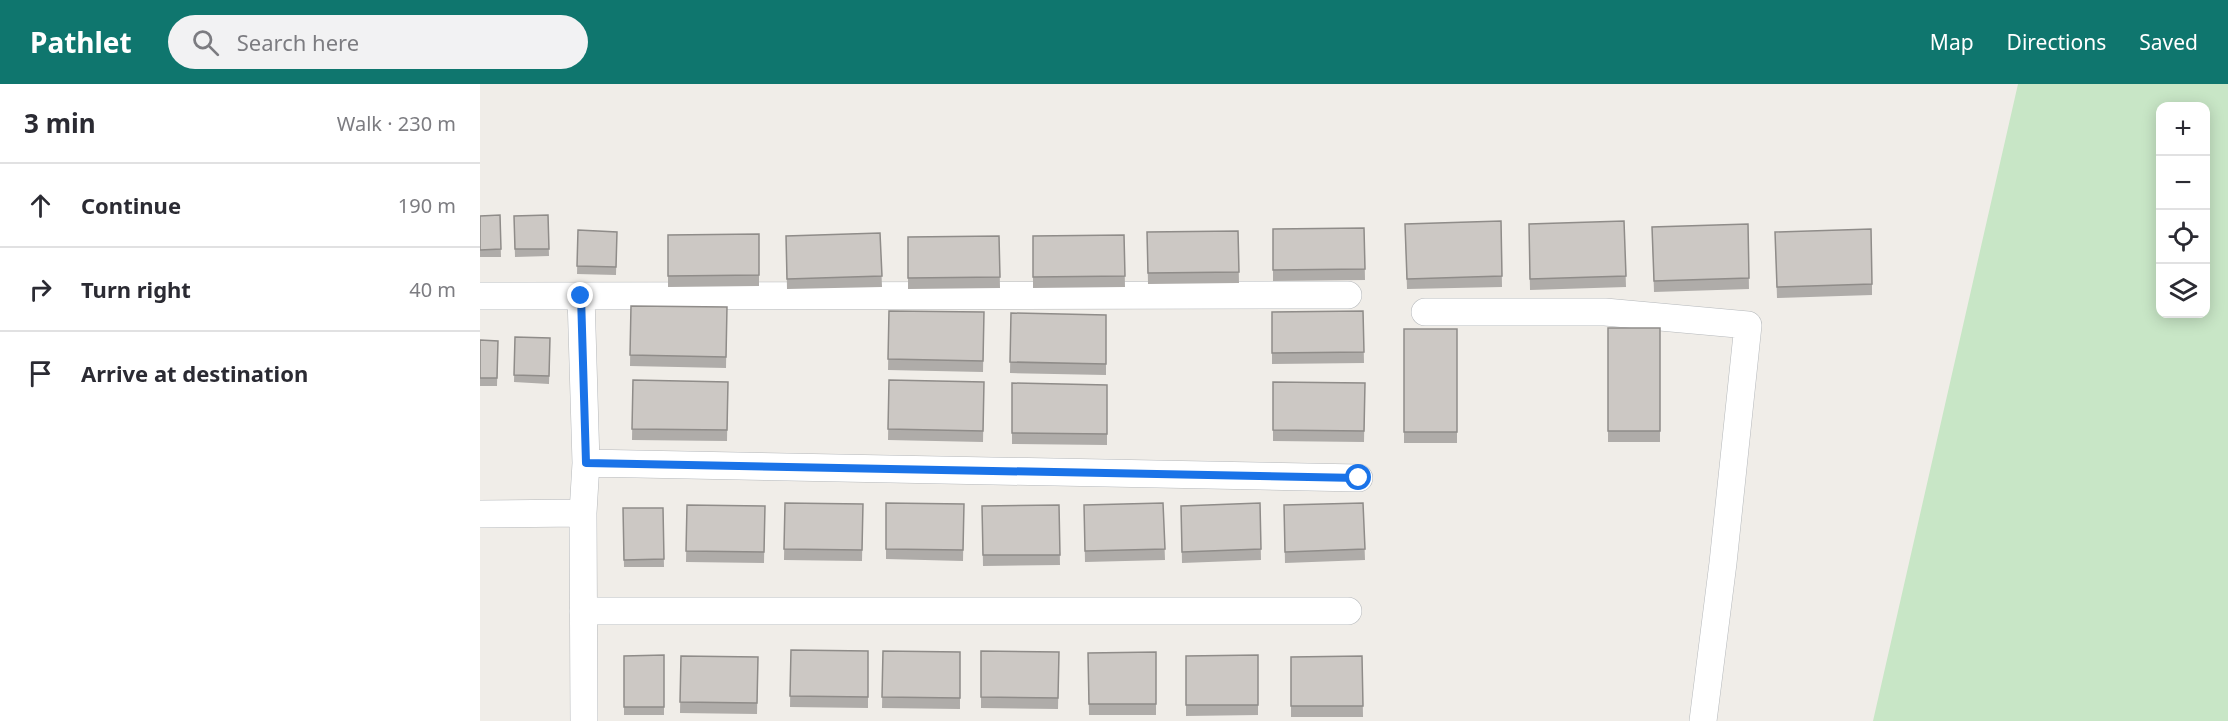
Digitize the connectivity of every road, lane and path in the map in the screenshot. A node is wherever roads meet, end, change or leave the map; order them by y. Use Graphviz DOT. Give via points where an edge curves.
graph roads {
  1 [pos="1347,295"];
  2 [pos="480,296"];
  3 [pos="581,296"];
  4 [pos="1425,312"];
  5 [pos="586,463"];
  6 [pos="1359,478"];
  7 [pos="582,513"];
  8 [pos="480,514"];
  9 [pos="583,610"];
  10 [pos="1348,611"];
  11 [pos="584,721"];
  12 [pos="1703,721"];
  1 -- 3 [label="street"];
  2 -- 3 [label="street"];
  3 -- 5 [label="street"];
  4 -- 12 [label="street" via="1605,312 1748,325"];
  5 -- 6 [label="street"];
  5 -- 7 [label="street"];
  7 -- 8 [label="street"];
  7 -- 9 [label="street"];
  9 -- 10 [label="street"];
  9 -- 11 [label="street"];
}
